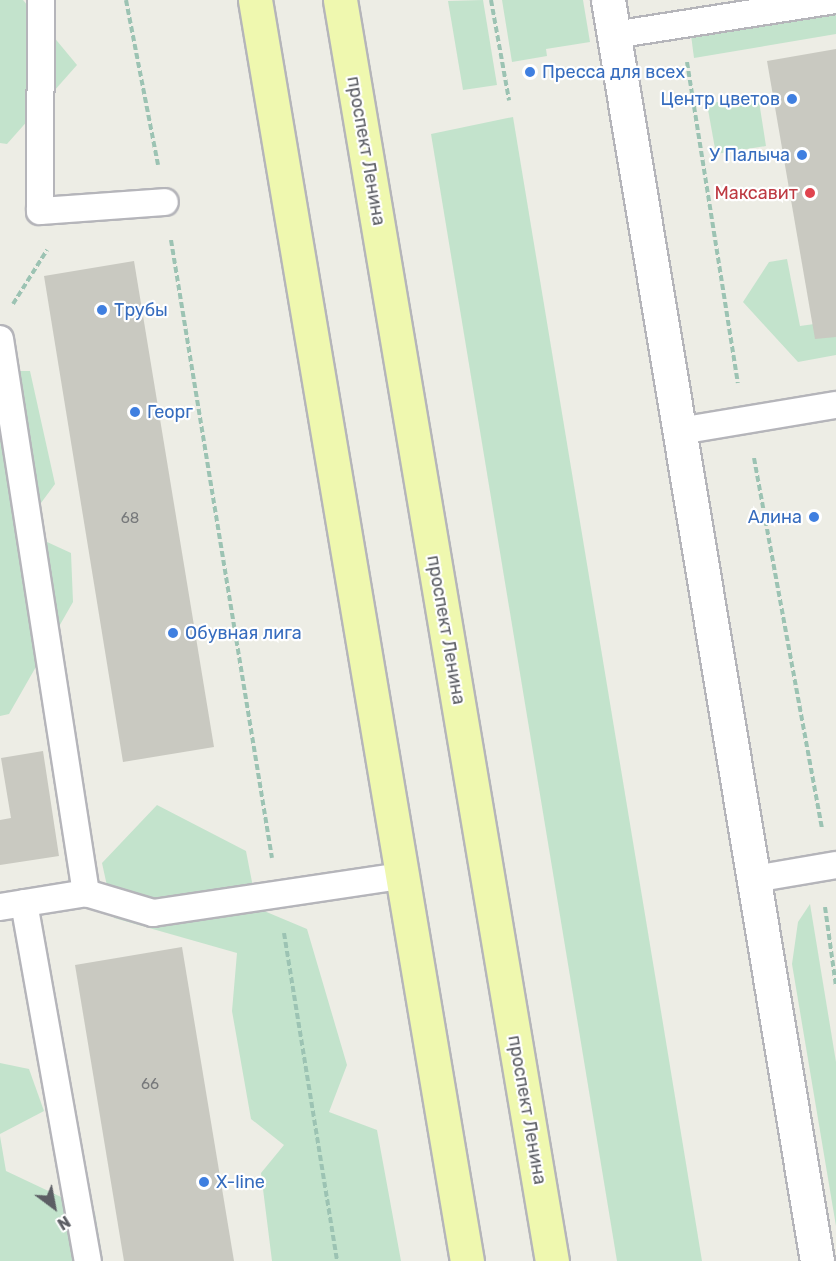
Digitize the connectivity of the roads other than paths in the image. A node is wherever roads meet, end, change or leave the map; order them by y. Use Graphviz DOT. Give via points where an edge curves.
graph roads {
  1 [pos="41,0"];
  2 [pos="255,0"];
  3 [pos="340,0"];
  4 [pos="608,0"];
  5 [pos="836,0"];
  6 [pos="614,34"];
  7 [pos="165,202"];
  8 [pos="0,339"];
  9 [pos="836,405"];
  10 [pos="680,431"];
  11 [pos="828,867"];
  12 [pos="402,876"];
  13 [pos="754,879"];
  14 [pos="86,893"];
  15 [pos="12,905"];
  16 [pos="88,1261"];
  17 [pos="467,1261"];
  18 [pos="552,1261"];
  19 [pos="817,1261"];
  1 -- 7 [label="lane" via="40,211"];
  2 -- 12 [label="main road"];
  3 -- 18 [label="main road, проспект Ленина"];
  4 -- 6 [label="street"];
  5 -- 6 [label="lane"];
  6 -- 10 [label="street"];
  8 -- 14 [label="lane"];
  9 -- 10 [label="lane"];
  10 -- 13 [label="street"];
  11 -- 13 [label="lane"];
  12 -- 14 [label="lane" via="153,913"];
  12 -- 17 [label="main road"];
  13 -- 19 [label="street"];
  14 -- 15 [label="lane"];
  15 -- 16 [label="lane"];
}
